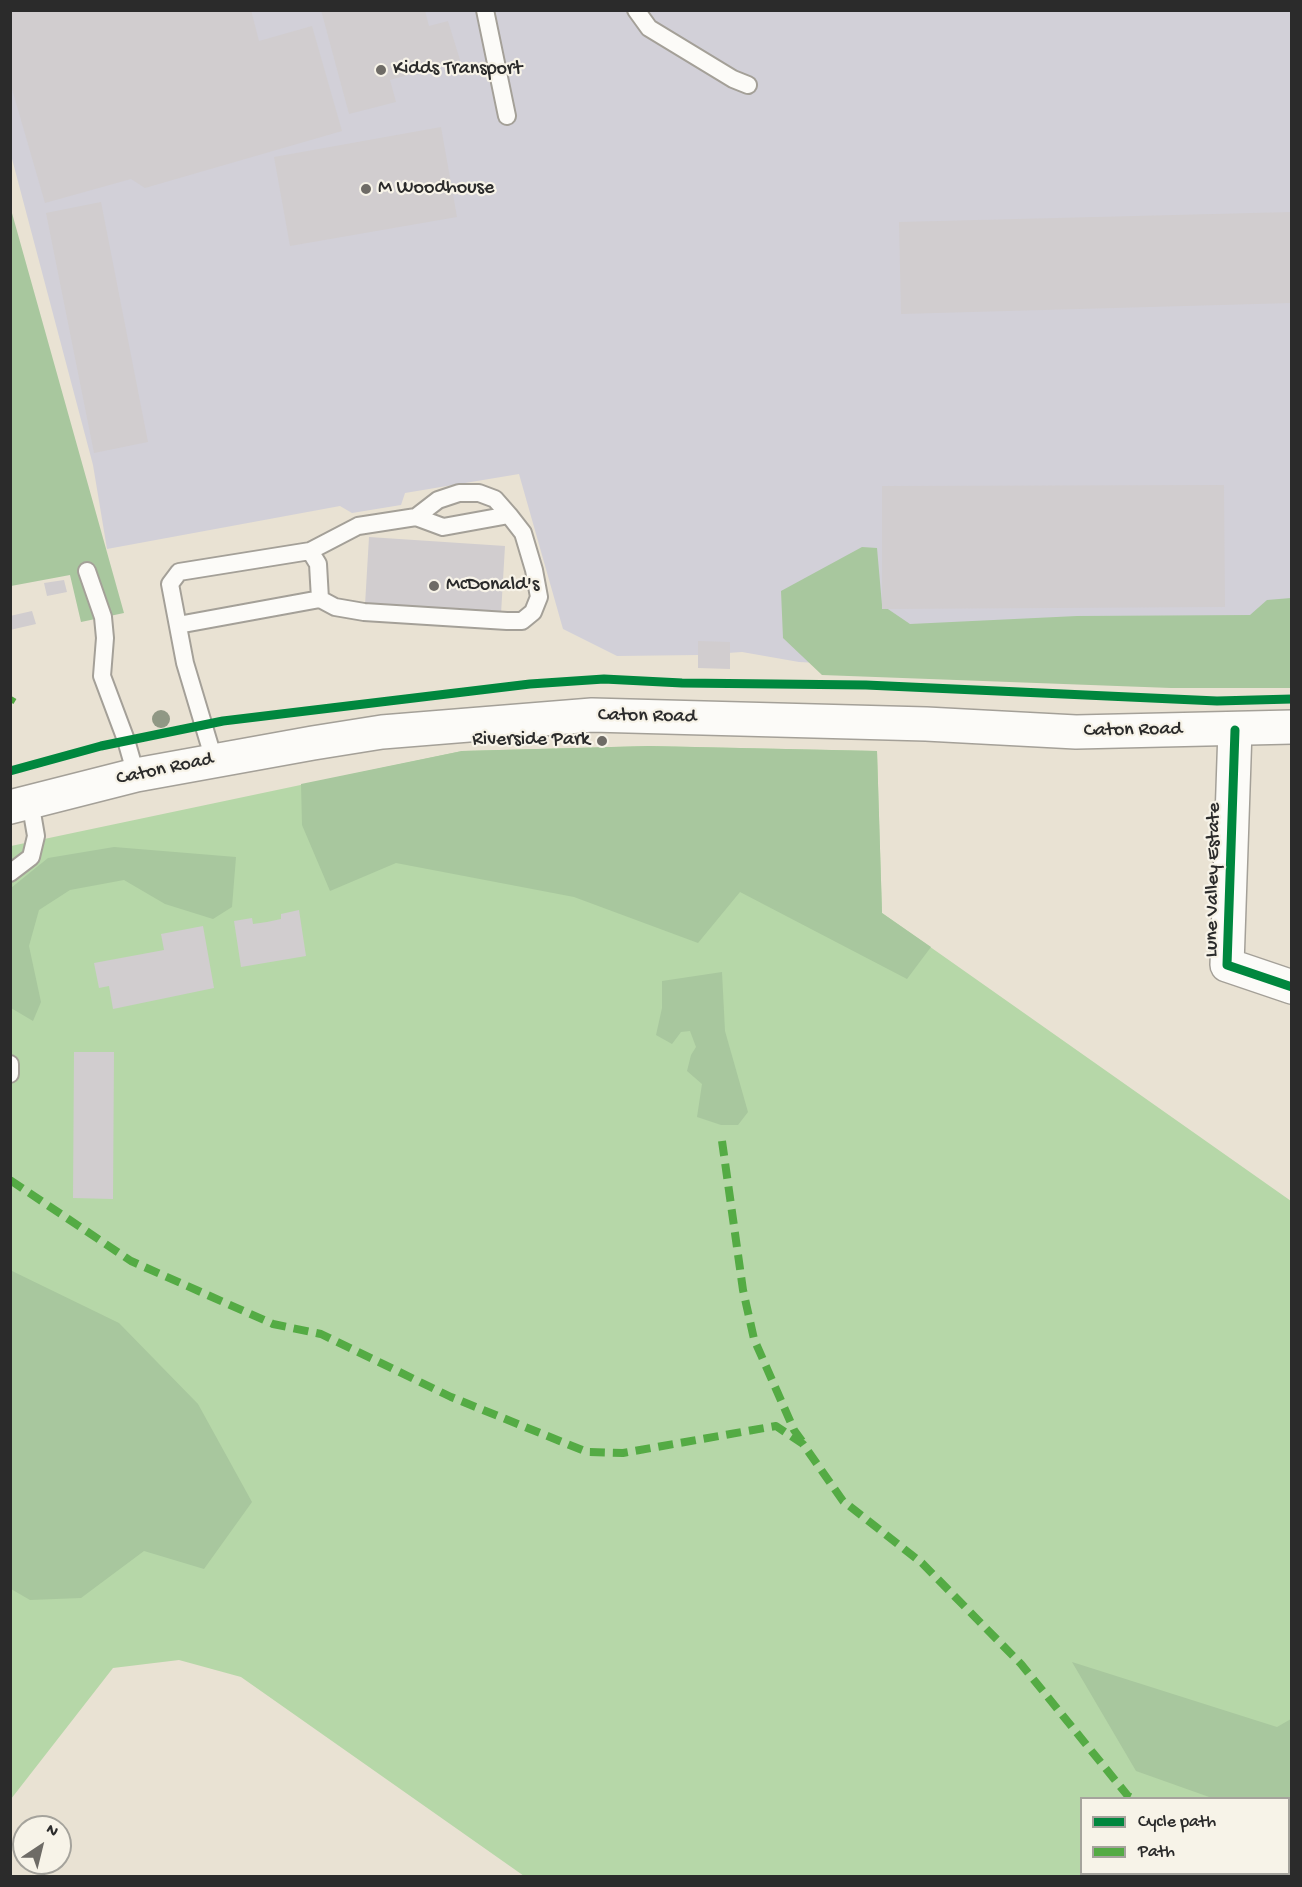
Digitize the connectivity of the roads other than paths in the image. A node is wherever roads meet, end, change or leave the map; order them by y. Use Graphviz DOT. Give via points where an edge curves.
graph roads {
  1 [pos="485,10"];
  2 [pos="636,10"];
  3 [pos="748,85"];
  4 [pos="507,116"];
  5 [pos="509,514"];
  6 [pos="416,517"];
  7 [pos="310,551"];
  8 [pos="87,571"];
  9 [pos="320,599"];
  10 [pos="178,625"];
  11 [pos="1292,727"];
  12 [pos="1235,730"];
  13 [pos="214,760"];
  14 [pos="136,775"];
  15 [pos="20,804"];
  16 [pos="10,873"];
  17 [pos="1292,987"];
  18 [pos="10,1064"];
  19 [pos="10,1074"];
  1 -- 4 [label="lane"];
  2 -- 3 [label="lane" via="649,28"];
  5 -- 6 [label="lane" via="443,527"];
  5 -- 6 [label="lane" via="495,499 479,493 459,493 438,500"];
  5 -- 9 [label="lane" via="523,533 539,597 533,612 522,621 364,612 335,607"];
  6 -- 7 [label="lane" via="358,526"];
  7 -- 9 [label="lane" via="318,564"];
  7 -- 10 [label="lane" via="179,572 170,584"];
  8 -- 14 [label="lane" via="103,617 102,676"];
  9 -- 10 [label="lane"];
  10 -- 13 [label="lane" via="185,663"];
  11 -- 12 [label="main road, Caton Road"];
  12 -- 13 [label="main road, Caton Road" via="1076,732 926,724 592,716 382,732"];
  12 -- 17 [label="main road, Lune Valley Estate" via="1227,965"];
  13 -- 14 [label="main road, Caton Road"];
  14 -- 15 [label="main road, Caton Road"];
  15 -- 16 [label="lane" via="36,836 31,857"];
  18 -- 19 [label="lane"];
}
